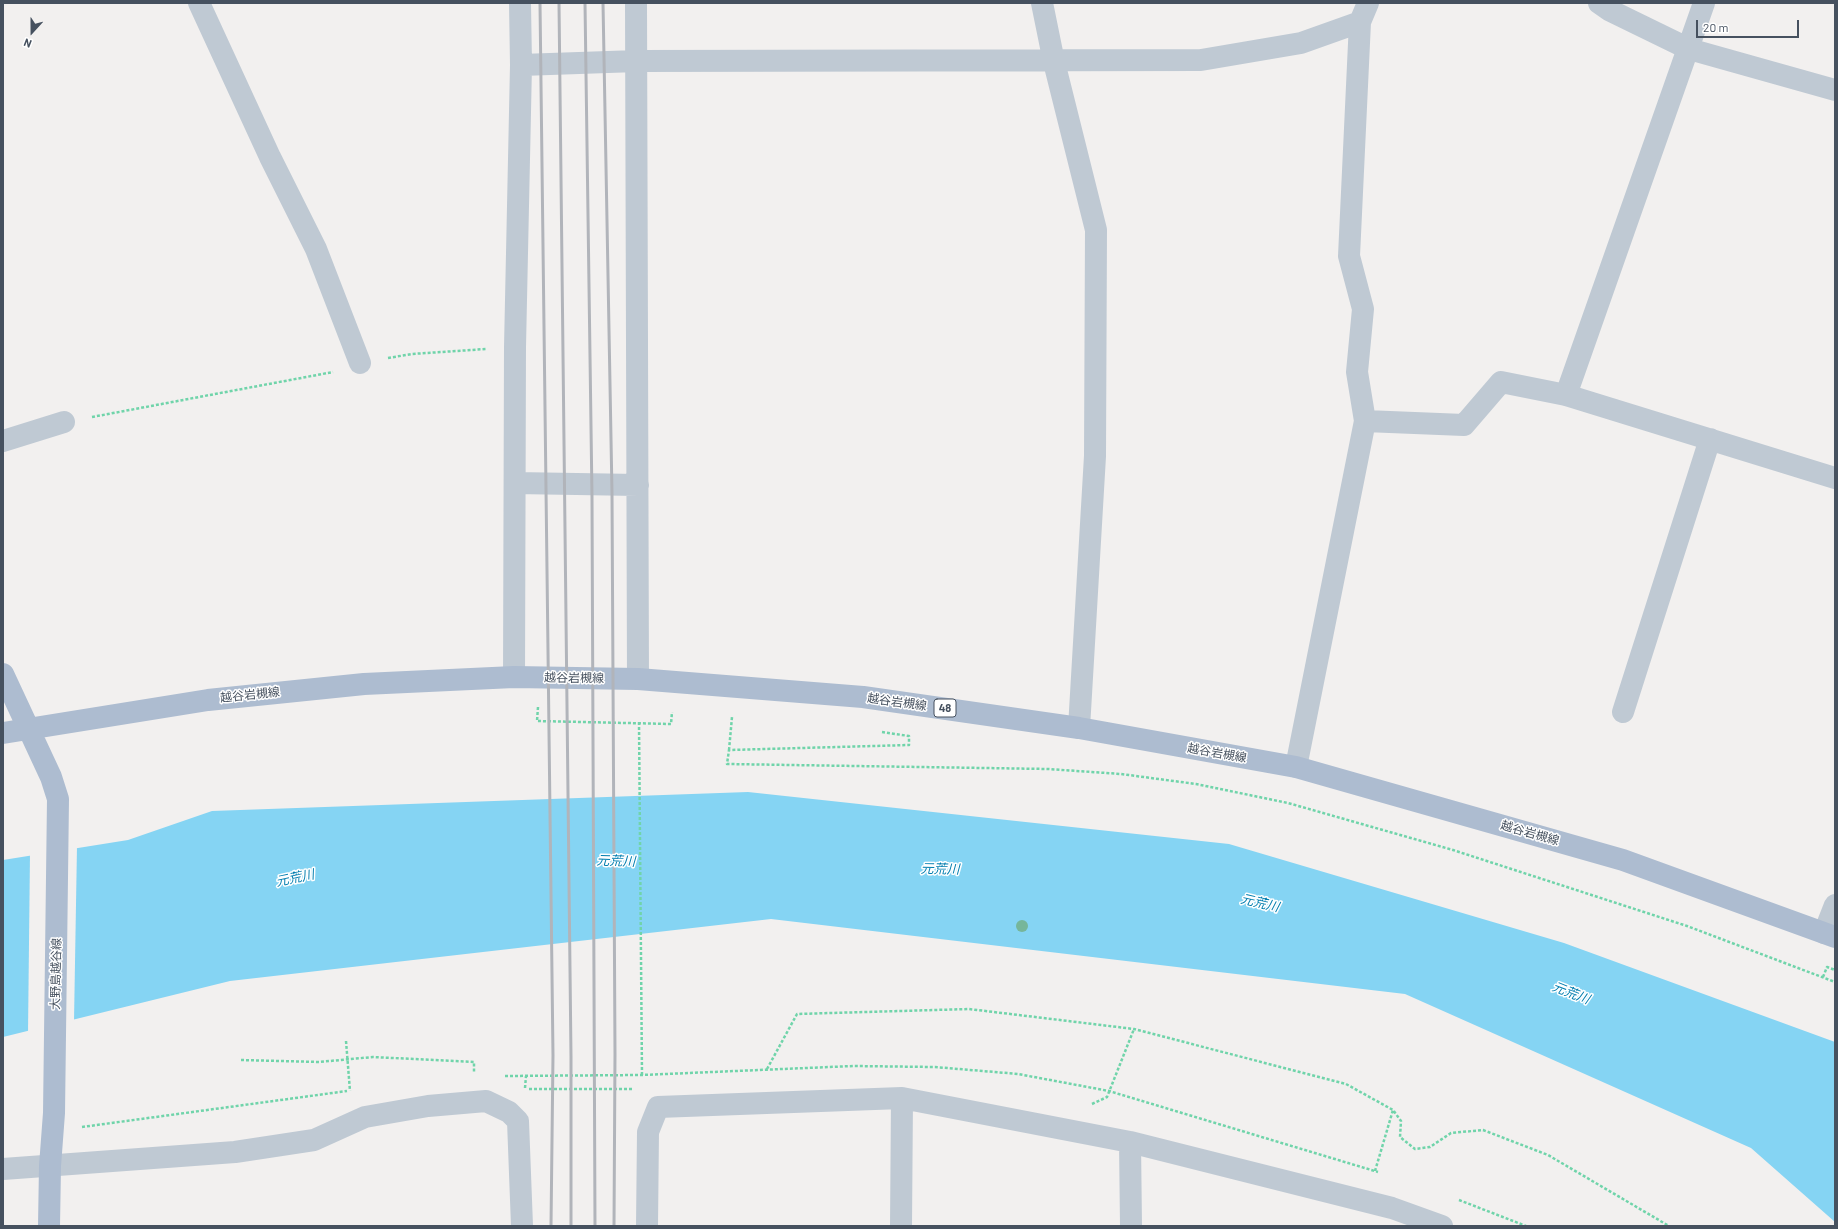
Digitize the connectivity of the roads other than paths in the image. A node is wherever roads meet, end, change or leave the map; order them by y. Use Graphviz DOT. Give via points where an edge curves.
graph roads {
  1 [pos="200,3"];
  2 [pos="520,3"];
  3 [pos="636,3"];
  4 [pos="1042,3"];
  5 [pos="1599,3"];
  6 [pos="1704,3"];
  7 [pos="1364,12"];
  8 [pos="1689,49"];
  9 [pos="637,62"];
  10 [pos="1054,62"];
  11 [pos="521,66"];
  12 [pos="1835,90"];
  13 [pos="360,363"];
  14 [pos="1566,395"];
  15 [pos="1365,421"];
  16 [pos="64,422"];
  17 [pos="1710,440"];
  18 [pos="3,441"];
  19 [pos="1835,478"];
  20 [pos="515,483"];
  21 [pos="638,485"];
  22 [pos="3,674"];
  23 [pos="514,677"];
  24 [pos="638,679"];
  25 [pos="1623,712"];
  26 [pos="1079,728"];
  27 [pos="28,729"];
  28 [pos="3,733"];
  29 [pos="1296,767"];
  30 [pos="1835,905"];
  31 [pos="1830,935"];
  32 [pos="902,1098"];
  33 [pos="1130,1142"];
  34 [pos="50,1166"];
  35 [pos="3,1168"];
  36 [pos="1392,1217"];
  37 [pos="49,1226"];
  38 [pos="522,1226"];
  39 [pos="647,1226"];
  40 [pos="902,1226"];
  41 [pos="1131,1226"];
  42 [pos="1442,1226"];
  1 -- 13 [label="street" via="270,158 316,249"];
  2 -- 11 [label="street"];
  3 -- 9 [label="street"];
  4 -- 10 [label="street"];
  5 -- 8 [label="street"];
  6 -- 8 [label="street"];
  7 -- 10 [label="street" via="1301,43 1201,60"];
  7 -- 15 [label="street" via="1349,256 1363,309 1357,372"];
  8 -- 12 [label="street"];
  8 -- 14 [label="street"];
  9 -- 10 [label="street"];
  9 -- 11 [label="street"];
  9 -- 21 [label="street"];
  10 -- 26 [label="street" via="1096,230 1095,456"];
  11 -- 20 [label="street"];
  14 -- 15 [label="street" via="1501,382 1464,426"];
  14 -- 17 [label="street"];
  15 -- 29 [label="street"];
  16 -- 18 [label="street"];
  17 -- 19 [label="street"];
  17 -- 25 [label="street"];
  20 -- 21 [label="street"];
  20 -- 23 [label="street"];
  21 -- 24 [label="street"];
  22 -- 27 [label="main road, 大野島越谷線"];
  23 -- 24 [label="main road, 越谷岩槻線 / 48"];
  23 -- 27 [label="main road, 越谷岩槻線 / 48" via="364,684 208,700"];
  24 -- 26 [label="main road, 越谷岩槻線 / 48" via="863,697"];
  26 -- 29 [label="main road, 越谷岩槻線 / 48"];
  27 -- 28 [label="main road, 越谷岩槻線 / 48"];
  27 -- 34 [label="main road, 大野島越谷線" via="51,777 58,799 54,1113"];
  29 -- 31 [label="main road, 越谷岩槻線 / 48" via="1623,860"];
  30 -- 31 [label="street"];
  32 -- 33 [label="street"];
  32 -- 39 [label="street" via="658,1106 648,1132"];
  32 -- 40 [label="street"];
  33 -- 36 [label="street"];
  33 -- 41 [label="street"];
  34 -- 35 [label="street"];
  34 -- 37 [label="main road, 大野島越谷線"];
  34 -- 38 [label="street" via="235,1152 314,1140 366,1117 428,1106 486,1101 509,1112 518,1121"];
  36 -- 42 [label="street"];
}
